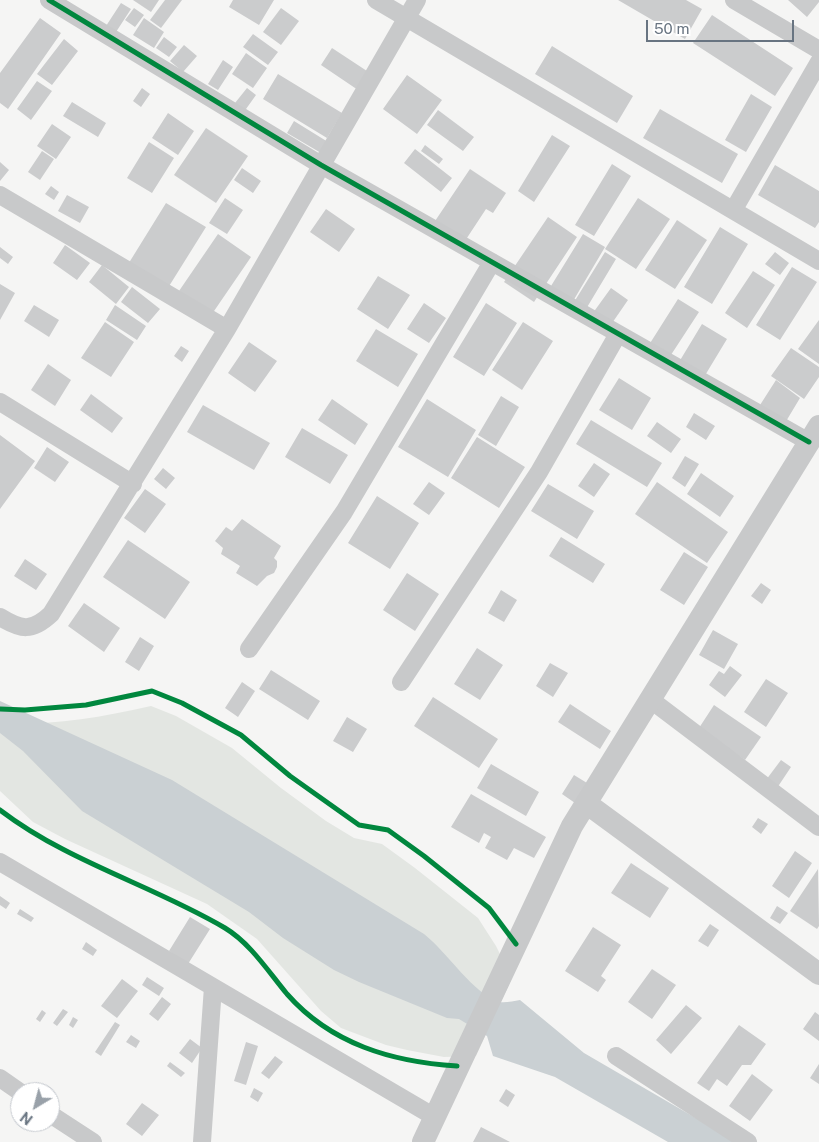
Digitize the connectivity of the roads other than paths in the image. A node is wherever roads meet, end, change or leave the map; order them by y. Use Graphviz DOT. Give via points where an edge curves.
graph roads {
  1 [pos="49,0"];
  2 [pos="376,0"];
  3 [pos="418,0"];
  4 [pos="734,0"];
  5 [pos="407,18"];
  6 [pos="819,50"];
  7 [pos="819,62"];
  8 [pos="321,165"];
  9 [pos="0,195"];
  10 [pos="734,210"];
  11 [pos="819,261"];
  12 [pos="492,262"];
  13 [pos="228,329"];
  14 [pos="618,334"];
  15 [pos="0,402"];
  16 [pos="814,434"];
  17 [pos="133,484"];
  18 [pos="0,617"];
  19 [pos="248,649"];
  20 [pos="401,682"];
  21 [pos="651,700"];
  22 [pos="586,803"];
  23 [pos="819,827"];
  24 [pos="0,862"];
  25 [pos="819,974"];
  26 [pos="213,988"];
  27 [pos="616,1056"];
  28 [pos="433,1116"];
  29 [pos="60,1121"];
  30 [pos="93,1142"];
  31 [pos="202,1142"];
  32 [pos="423,1142"];
  33 [pos="748,1142"];
  1 -- 8 [label="street"];
  2 -- 5 [label="street"];
  3 -- 5 [label="street"];
  4 -- 6 [label="street"];
  5 -- 8 [label="street"];
  5 -- 10 [label="street"];
  7 -- 10 [label="street"];
  8 -- 12 [label="street"];
  8 -- 13 [label="street"];
  9 -- 13 [label="street"];
  10 -- 11 [label="street"];
  12 -- 14 [label="street"];
  12 -- 19 [label="street" via="344,512"];
  13 -- 17 [label="street"];
  14 -- 16 [label="street"];
  14 -- 20 [label="street" via="538,472"];
  15 -- 17 [label="street"];
  16 -- 21 [label="street"];
  17 -- 18 [label="street" via="51,614 40,625 26,628"];
  21 -- 22 [label="street"];
  21 -- 23 [label="street"];
  22 -- 25 [label="street"];
  22 -- 28 [label="street" via="558,853 493,996"];
  24 -- 26 [label="street"];
  26 -- 28 [label="street"];
  26 -- 31 [label="street"];
  27 -- 33 [label="street"];
  28 -- 32 [label="street"];
  29 -- 30 [label="street"];
}
